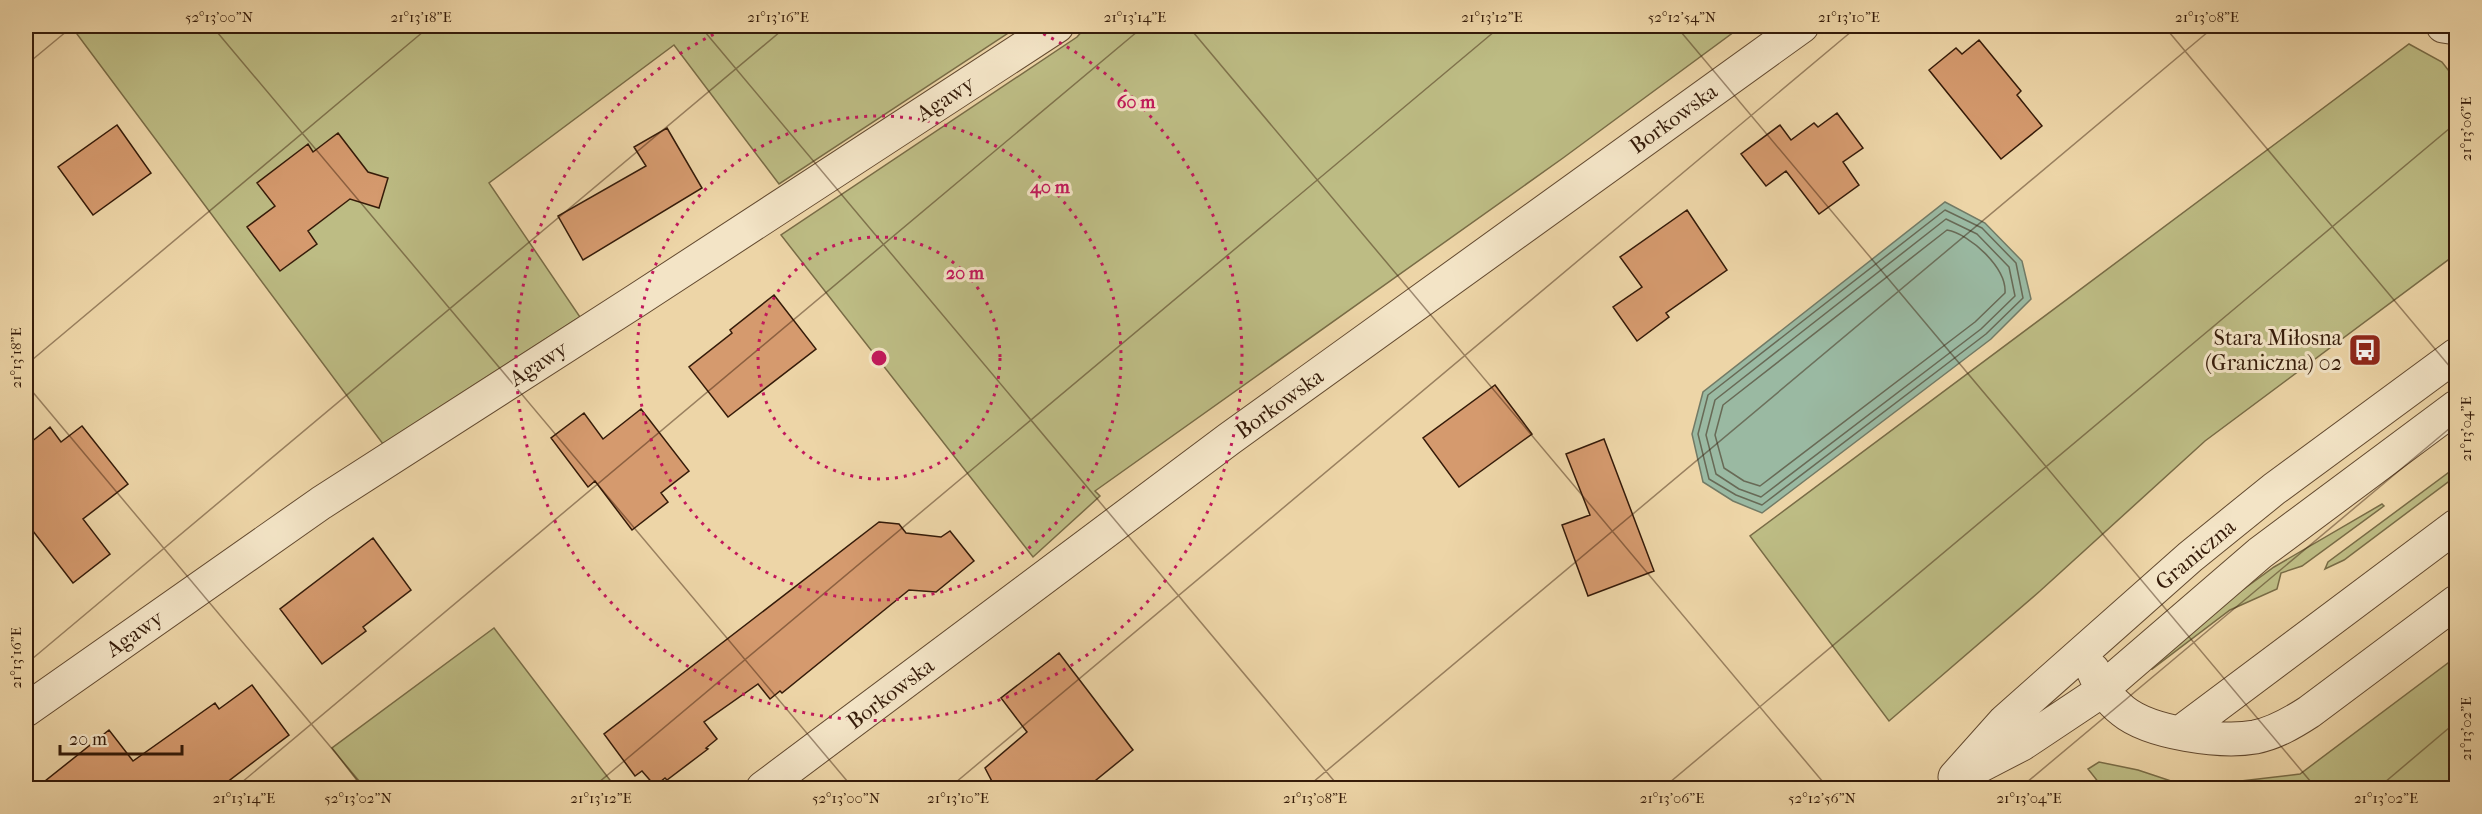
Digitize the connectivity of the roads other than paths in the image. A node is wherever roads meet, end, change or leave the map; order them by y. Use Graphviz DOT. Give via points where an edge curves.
graph roads {
  1 [pos="1057,26"];
  2 [pos="1802,26"];
  3 [pos="2457,355"];
  4 [pos="2457,407"];
  5 [pos="2457,526"];
  6 [pos="2457,602"];
  7 [pos="2087,648"];
  8 [pos="2103,689"];
  9 [pos="26,710"];
  10 [pos="2181,732"];
  11 [pos="1948,783"];
  12 [pos="763,789"];
  1 -- 9 [label="street, Agawy" via="321,502"];
  2 -- 12 [label="street, Borkowska" via="1229,439"];
  3 -- 7 [label="street, Graniczna" via="2231,523"];
  4 -- 8 [label="street, Graniczna" via="2260,553"];
  5 -- 10 [label="street"];
  6 -- 10 [label="street" via="2285,727 2225,740"];
  7 -- 8 [label="street"];
  7 -- 11 [label="street, Graniczna" via="2005,721"];
  8 -- 10 [label="street" via="2128,714"];
  8 -- 11 [label="street, Graniczna" via="2022,744"];
}
